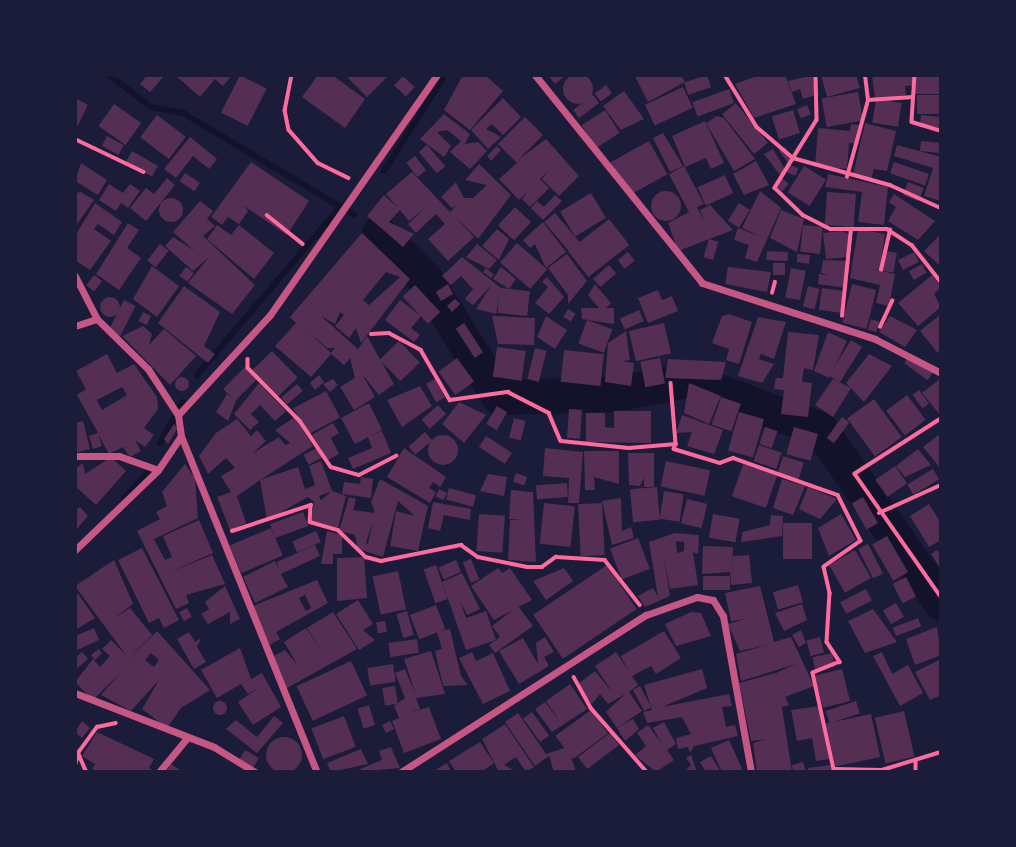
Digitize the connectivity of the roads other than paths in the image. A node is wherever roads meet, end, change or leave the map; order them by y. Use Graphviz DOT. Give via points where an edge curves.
graph roads {
  1 [pos="437,75"];
  2 [pos="535,75"];
  3 [pos="75,276"];
  4 [pos="97,319"];
  5 [pos="75,326"];
  6 [pos="941,373"];
  7 [pos="178,415"];
  8 [pos="181,436"];
  9 [pos="75,456"];
  10 [pos="158,470"];
  11 [pos="75,550"];
  12 [pos="75,693"];
  13 [pos="187,738"];
  14 [pos="159,772"];
  15 [pos="255,772"];
  16 [pos="317,772"];
  17 [pos="401,772"];
  18 [pos="751,772"];
  1 -- 7 [label="street" via="248,342"];
  2 -- 6 [label="street" via="702,283 875,339"];
  3 -- 4 [label="street"];
  4 -- 5 [label="street"];
  4 -- 7 [label="street" via="148,369"];
  7 -- 8 [label="street"];
  8 -- 10 [label="street"];
  8 -- 16 [label="street"];
  9 -- 10 [label="street" via="119,456"];
  10 -- 11 [label="street"];
  12 -- 13 [label="street" via="121,716"];
  13 -- 14 [label="street"];
  13 -- 15 [label="street"];
  17 -- 18 [label="street" via="646,615 697,597 713,600 723,615"];
}
